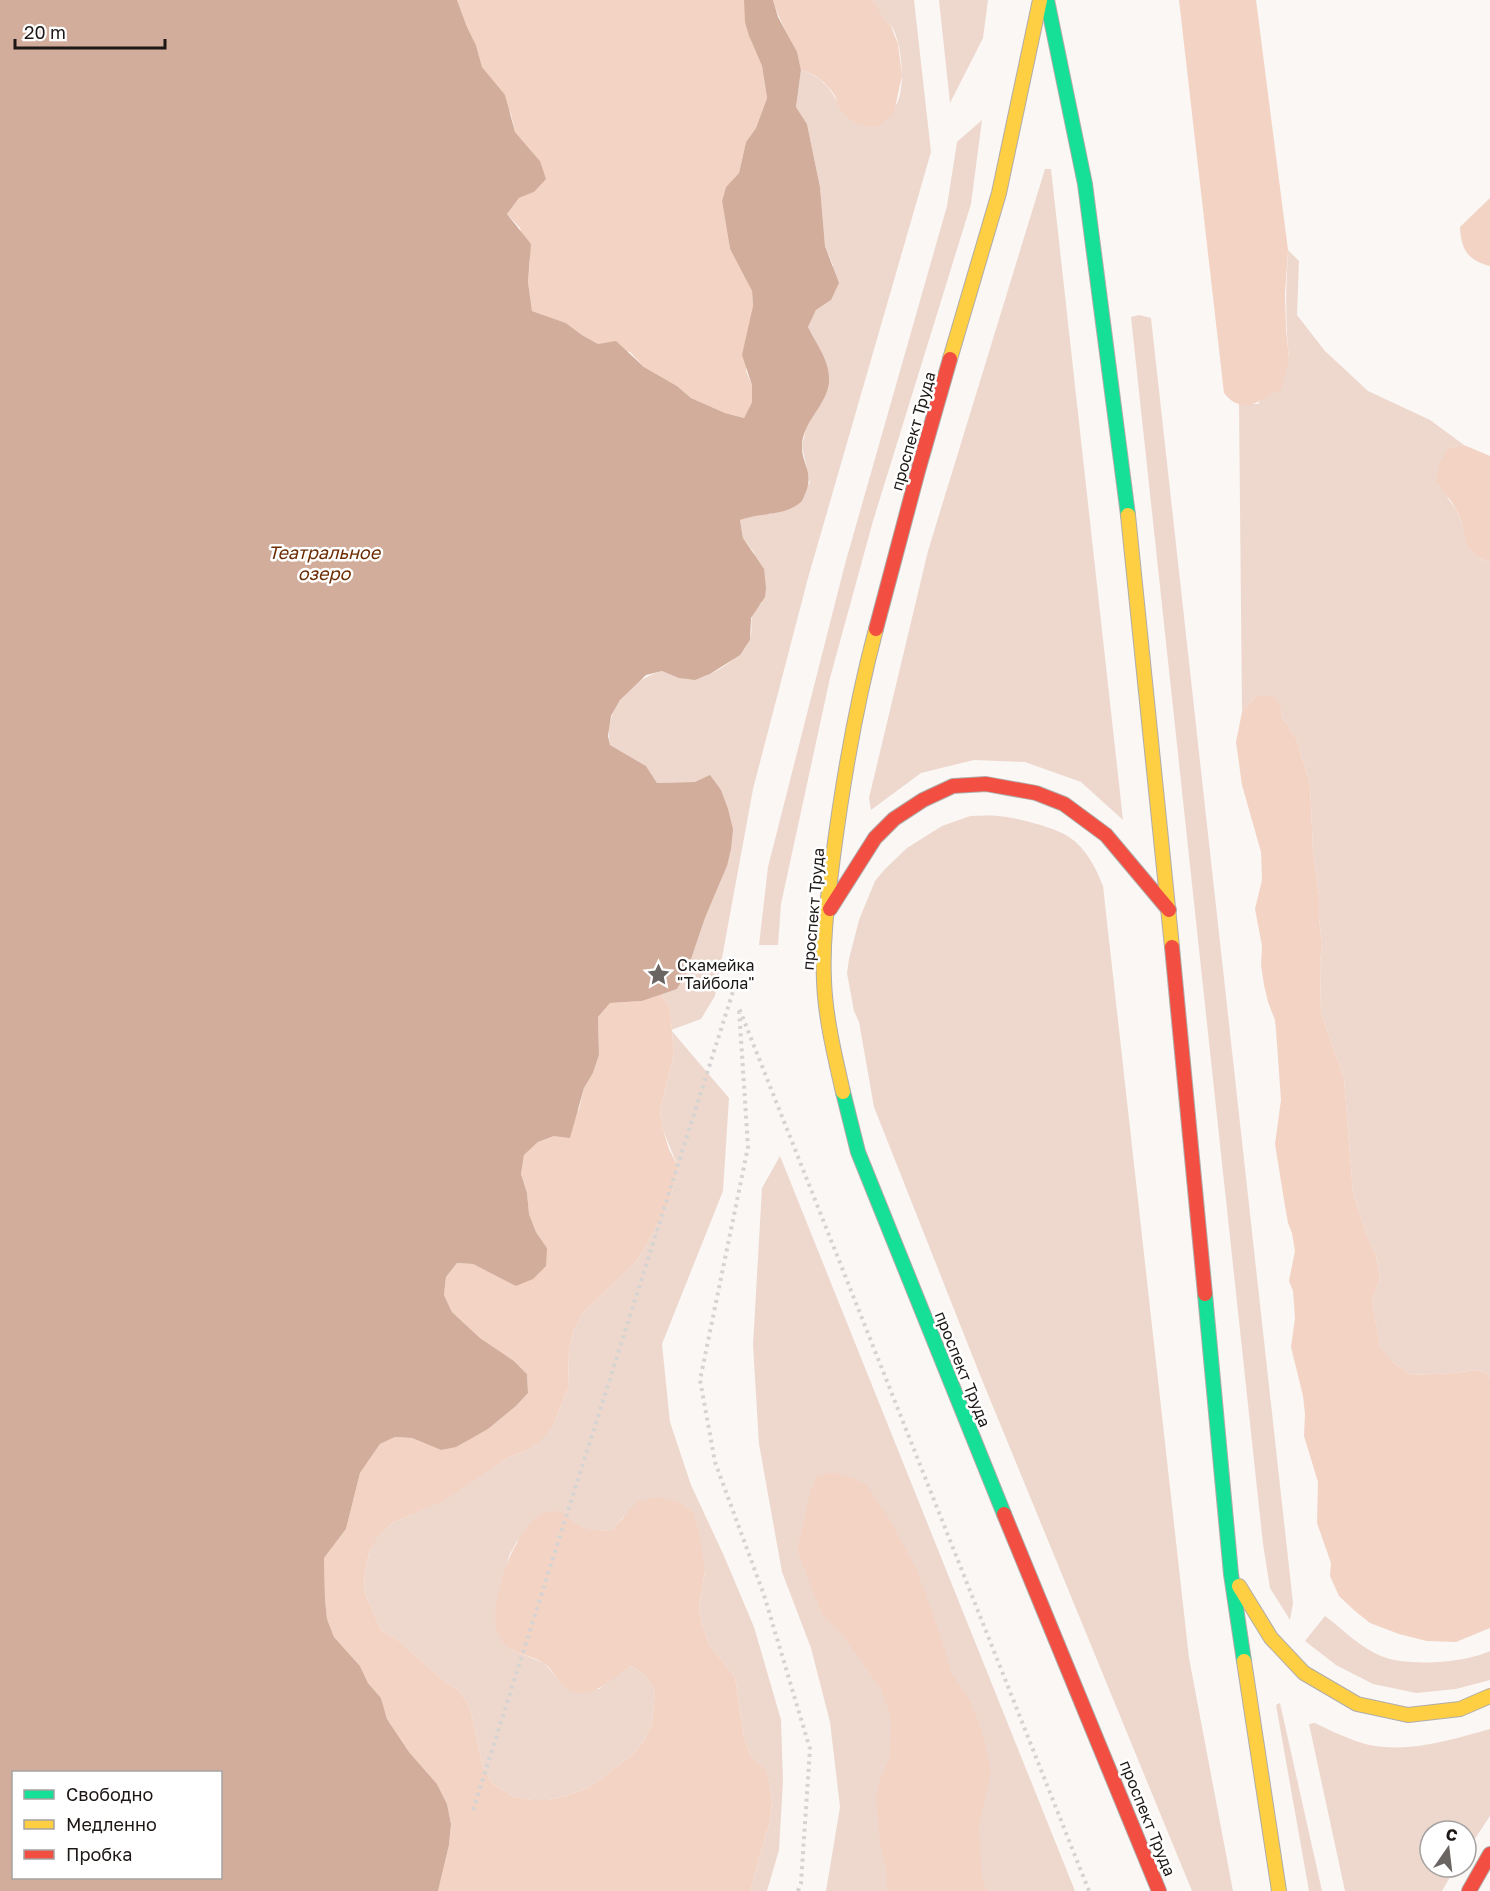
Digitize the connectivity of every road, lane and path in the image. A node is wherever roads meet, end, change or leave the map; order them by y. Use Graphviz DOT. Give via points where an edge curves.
graph roads {
  1 [pos="1040,0"];
  2 [pos="1047,0"];
  3 [pos="1169,910"];
  4 [pos="826,916"];
  5 [pos="743,960"];
  6 [pos="1231,1574"];
  7 [pos="1490,1696"];
  8 [pos="472,1810"];
  9 [pos="1490,1854"];
  10 [pos="798,1891"];
  11 [pos="1089,1891"];
  12 [pos="1159,1891"];
  13 [pos="1280,1891"];
  14 [pos="1469,1891"];
  1 -- 4 [label="main road, проспект Труда" via="999,194 918,471 860,689 840,801"];
  2 -- 3 [label="main road" via="1085,184 1121,453"];
  3 -- 4 [label="main road" via="1106,836 1064,804 1036,793 986,784 953,786 894,819 875,838"];
  3 -- 6 [label="main road"];
  4 -- 12 [label="main road, проспект Труда" via="824,981 835,1058 858,1152"];
  5 -- 8 [label="path"];
  6 -- 7 [label="main road" via="1279,1647 1304,1672 1357,1704 1408,1715 1460,1709"];
  6 -- 13 [label="main road"];
  9 -- 14 [label="main road"];
  10 -- 11 [label="path" via="810,1749 764,1595 715,1462 700,1380 748,1147 739,1008"];
}
